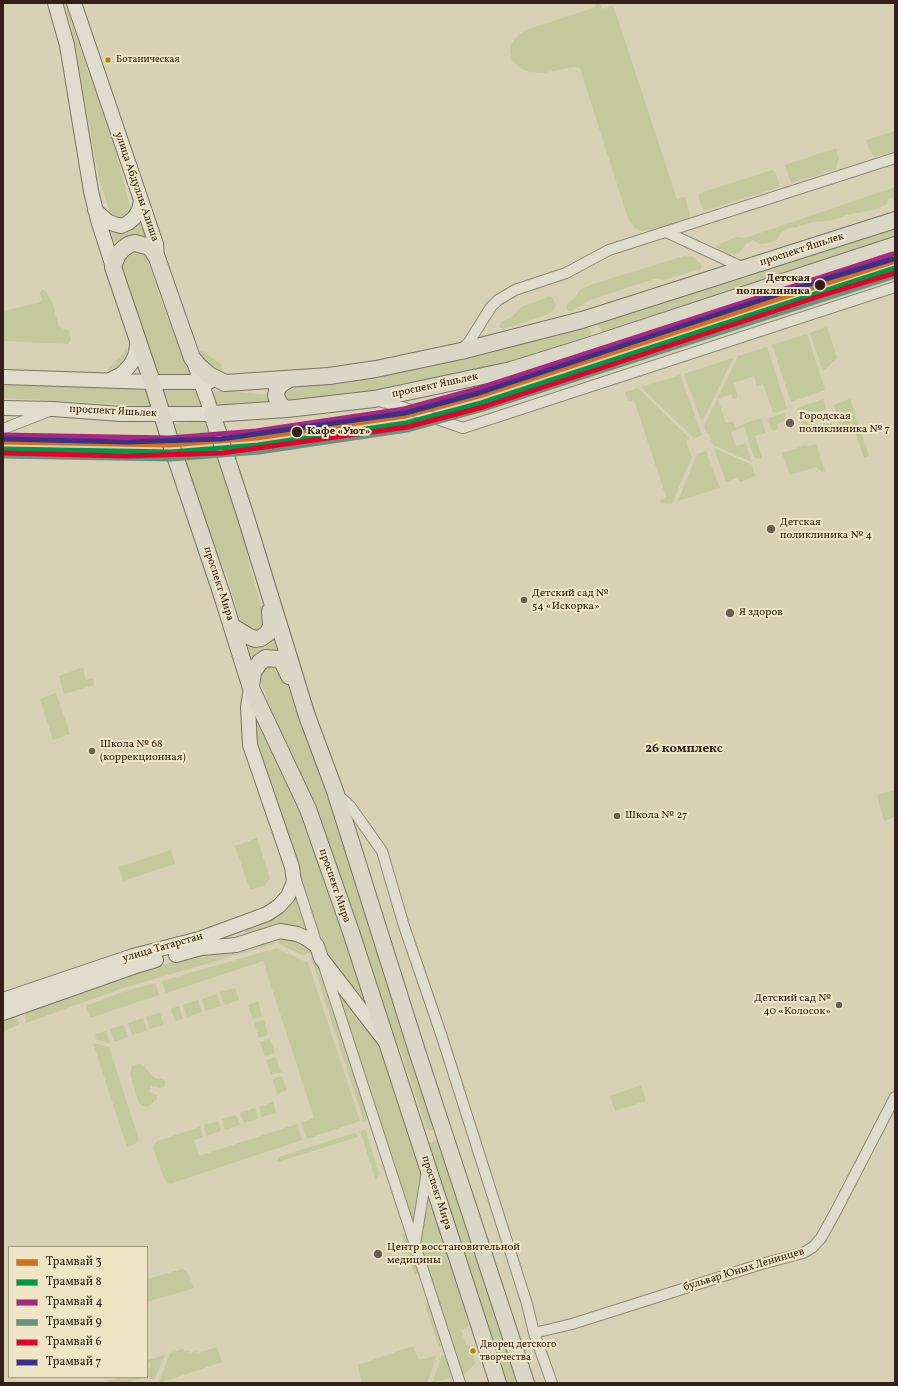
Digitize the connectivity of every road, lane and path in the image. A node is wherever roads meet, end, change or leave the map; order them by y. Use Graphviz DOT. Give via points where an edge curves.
graph roads {
  1 [pos="55,3"];
  2 [pos="74,3"];
  3 [pos="895,158"];
  4 [pos="141,202"];
  5 [pos="95,210"];
  6 [pos="895,220"];
  7 [pos="666,232"];
  8 [pos="895,245"];
  9 [pos="157,258"];
  10 [pos="113,267"];
  11 [pos="744,268"];
  12 [pos="895,287"];
  13 [pos="582,320"];
  14 [pos="138,341"];
  15 [pos="588,346"];
  16 [pos="461,351"];
  17 [pos="192,358"];
  18 [pos="3,377"];
  19 [pos="289,379"];
  20 [pos="110,380"];
  21 [pos="225,383"];
  22 [pos="154,388"];
  23 [pos="203,388"];
  24 [pos="374,400"];
  25 [pos="3,408"];
  26 [pos="287,409"];
  27 [pos="53,410"];
  28 [pos="212,414"];
  29 [pos="163,415"];
  30 [pos="3,429"];
  31 [pos="270,597"];
  32 [pos="233,627"];
  33 [pos="251,688"];
  34 [pos="307,716"];
  35 [pos="335,791"];
  36 [pos="292,867"];
  37 [pos="232,926"];
  38 [pos="236,945"];
  39 [pos="319,952"];
  40 [pos="3,1000"];
  41 [pos="3,1013"];
  42 [pos="388,1045"];
  43 [pos="895,1097"];
  44 [pos="440,1122"];
  45 [pos="415,1130"];
  46 [pos="427,1167"];
  47 [pos="415,1247"];
  48 [pos="534,1332"];
  49 [pos="460,1383"];
  50 [pos="498,1383"];
  51 [pos="526,1383"];
  52 [pos="552,1383"];
  1 -- 5 [label="main road" via="67,45"];
  2 -- 4 [label="main road, улица Абдуллы Алиша"];
  3 -- 7 [label="street"];
  4 -- 5 [label="main road" via="134,218 121,226 107,220"];
  4 -- 9 [label="main road, улица Абдуллы Алиша" via="156,244"];
  5 -- 10 [label="main road"];
  6 -- 11 [label="main road, проспект Яшьлек"];
  7 -- 11 [label="street"];
  7 -- 16 [label="street" via="609,250 566,273 504,296 491,307"];
  8 -- 15 [label="main road, проспект Яшьлек"];
  9 -- 10 [label="main road" via="150,247 130,244 118,254"];
  9 -- 17 [label="main road, улица Абдуллы Алиша"];
  10 -- 14 [label="main road"];
  11 -- 13 [label="main road, проспект Яшьлек"];
  12 -- 24 [label="street" via="463,428"];
  13 -- 15 [label="main road" via="590,323 596,332"];
  13 -- 16 [label="main road, проспект Яшьлек"];
  14 -- 20 [label="main road" via="131,364 122,374"];
  14 -- 22 [label="main road"];
  15 -- 24 [label="main road, проспект Яшьлек" via="511,370"];
  16 -- 19 [label="main road, проспект Яшьлек" via="376,369"];
  17 -- 21 [label="main road" via="209,375"];
  17 -- 23 [label="main road, улица Абдуллы Алиша"];
  18 -- 20 [label="main road, проспект Яшьлек"];
  19 -- 21 [label="main road, проспект Яшьлек"];
  19 -- 26 [label="main road" via="276,390 280,405"];
  20 -- 22 [label="main road, проспект Яшьлек"];
  21 -- 23 [label="main road, проспект Яшьлек"];
  22 -- 23 [label="main road, проспект Яшьлек"];
  22 -- 29 [label="main road, проспект Мира"];
  23 -- 28 [label="main road"];
  24 -- 26 [label="main road, проспект Яшьлек"];
  25 -- 27 [label="main road, проспект Яшьлек"];
  26 -- 28 [label="main road, проспект Яшьлек"];
  27 -- 29 [label="main road, проспект Яшьлек"];
  27 -- 30 [label="street"];
  28 -- 29 [label="main road, проспект Яшьлек"];
  28 -- 31 [label="main road"];
  29 -- 32 [label="main road, проспект Мира"];
  31 -- 32 [label="main road" via="271,626 268,633 255,639"];
  31 -- 34 [label="main road"];
  32 -- 33 [label="main road, проспект Мира"];
  33 -- 34 [label="main road" via="253,672 260,662 266,658 278,659 283,663"];
  33 -- 36 [label="main road, улица Татарстан" via="248,707 250,745"];
  33 -- 42 [label="main road, проспект Мира" via="308,809"];
  34 -- 35 [label="main road"];
  35 -- 44 [label="main road"];
  35 -- 48 [label="street" via="350,806 382,851"];
  36 -- 37 [label="main road, улица Татарстан" via="294,882 288,896 279,906 267,914"];
  36 -- 39 [label="street"];
  37 -- 38 [label="main road" via="240,935"];
  37 -- 40 [label="main road, улица Татарстан" via="199,939 132,956"];
  38 -- 39 [label="main road, улица Татарстан" via="280,932 306,938"];
  38 -- 41 [label="main road, улица Татарстан" via="202,948 139,965"];
  39 -- 42 [label="main road"];
  39 -- 47 [label="street"];
  42 -- 45 [label="main road, проспект Мира"];
  43 -- 48 [label="street, бульвар Юных Ленинцев" via="821,1238 804,1253 572,1324"];
  44 -- 45 [label="main road" via="438,1130 431,1136 421,1135"];
  44 -- 51 [label="main road"];
  45 -- 46 [label="main road, проспект Мира"];
  46 -- 47 [label="street"];
  46 -- 50 [label="main road, проспект Мира"];
  47 -- 49 [label="street"];
  48 -- 52 [label="street"];
}
